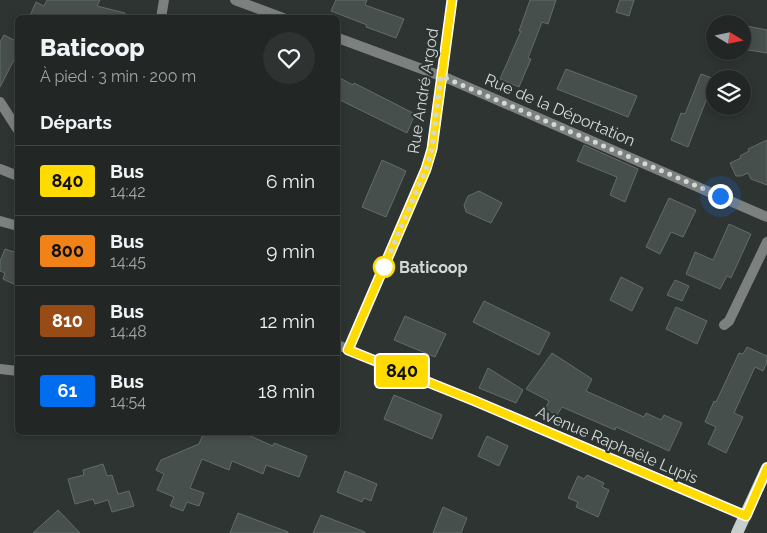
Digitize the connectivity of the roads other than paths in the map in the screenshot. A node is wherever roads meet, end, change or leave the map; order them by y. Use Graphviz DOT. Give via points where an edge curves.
graph roads {
  1 [pos="164,0"];
  2 [pos="235,0"];
  3 [pos="452,0"];
  4 [pos="162,15"];
  5 [pos="275,15"];
  6 [pos="340,39"];
  7 [pos="441,76"];
  8 [pos="0,102"];
  9 [pos="15,125"];
  10 [pos="0,168"];
  11 [pos="15,175"];
  12 [pos="767,217"];
  13 [pos="0,221"];
  14 [pos="15,225"];
  15 [pos="767,242"];
  16 [pos="724,325"];
  17 [pos="340,346"];
  18 [pos="348,350"];
  19 [pos="0,369"];
  20 [pos="15,371"];
  21 [pos="767,468"];
  22 [pos="746,516"];
  23 [pos="737,533"];
  1 -- 4 [label="street"];
  2 -- 5 [label="street"];
  3 -- 7 [label="street, Rue André Argod"];
  6 -- 7 [label="street, Rue de la Déportation"];
  7 -- 12 [label="street, Rue de la Déportation"];
  7 -- 18 [label="street, Rue André Argod" via="432,149 426,169"];
  8 -- 9 [label="street"];
  10 -- 11 [label="street"];
  13 -- 14 [label="street"];
  15 -- 16 [label="street" via="729,321"];
  17 -- 18 [label="street, Avenue Raphaële Lupis"];
  18 -- 22 [label="street, Avenue Raphaële Lupis"];
  19 -- 20 [label="street"];
  21 -- 22 [label="main road"];
  22 -- 23 [label="main road"];
}
